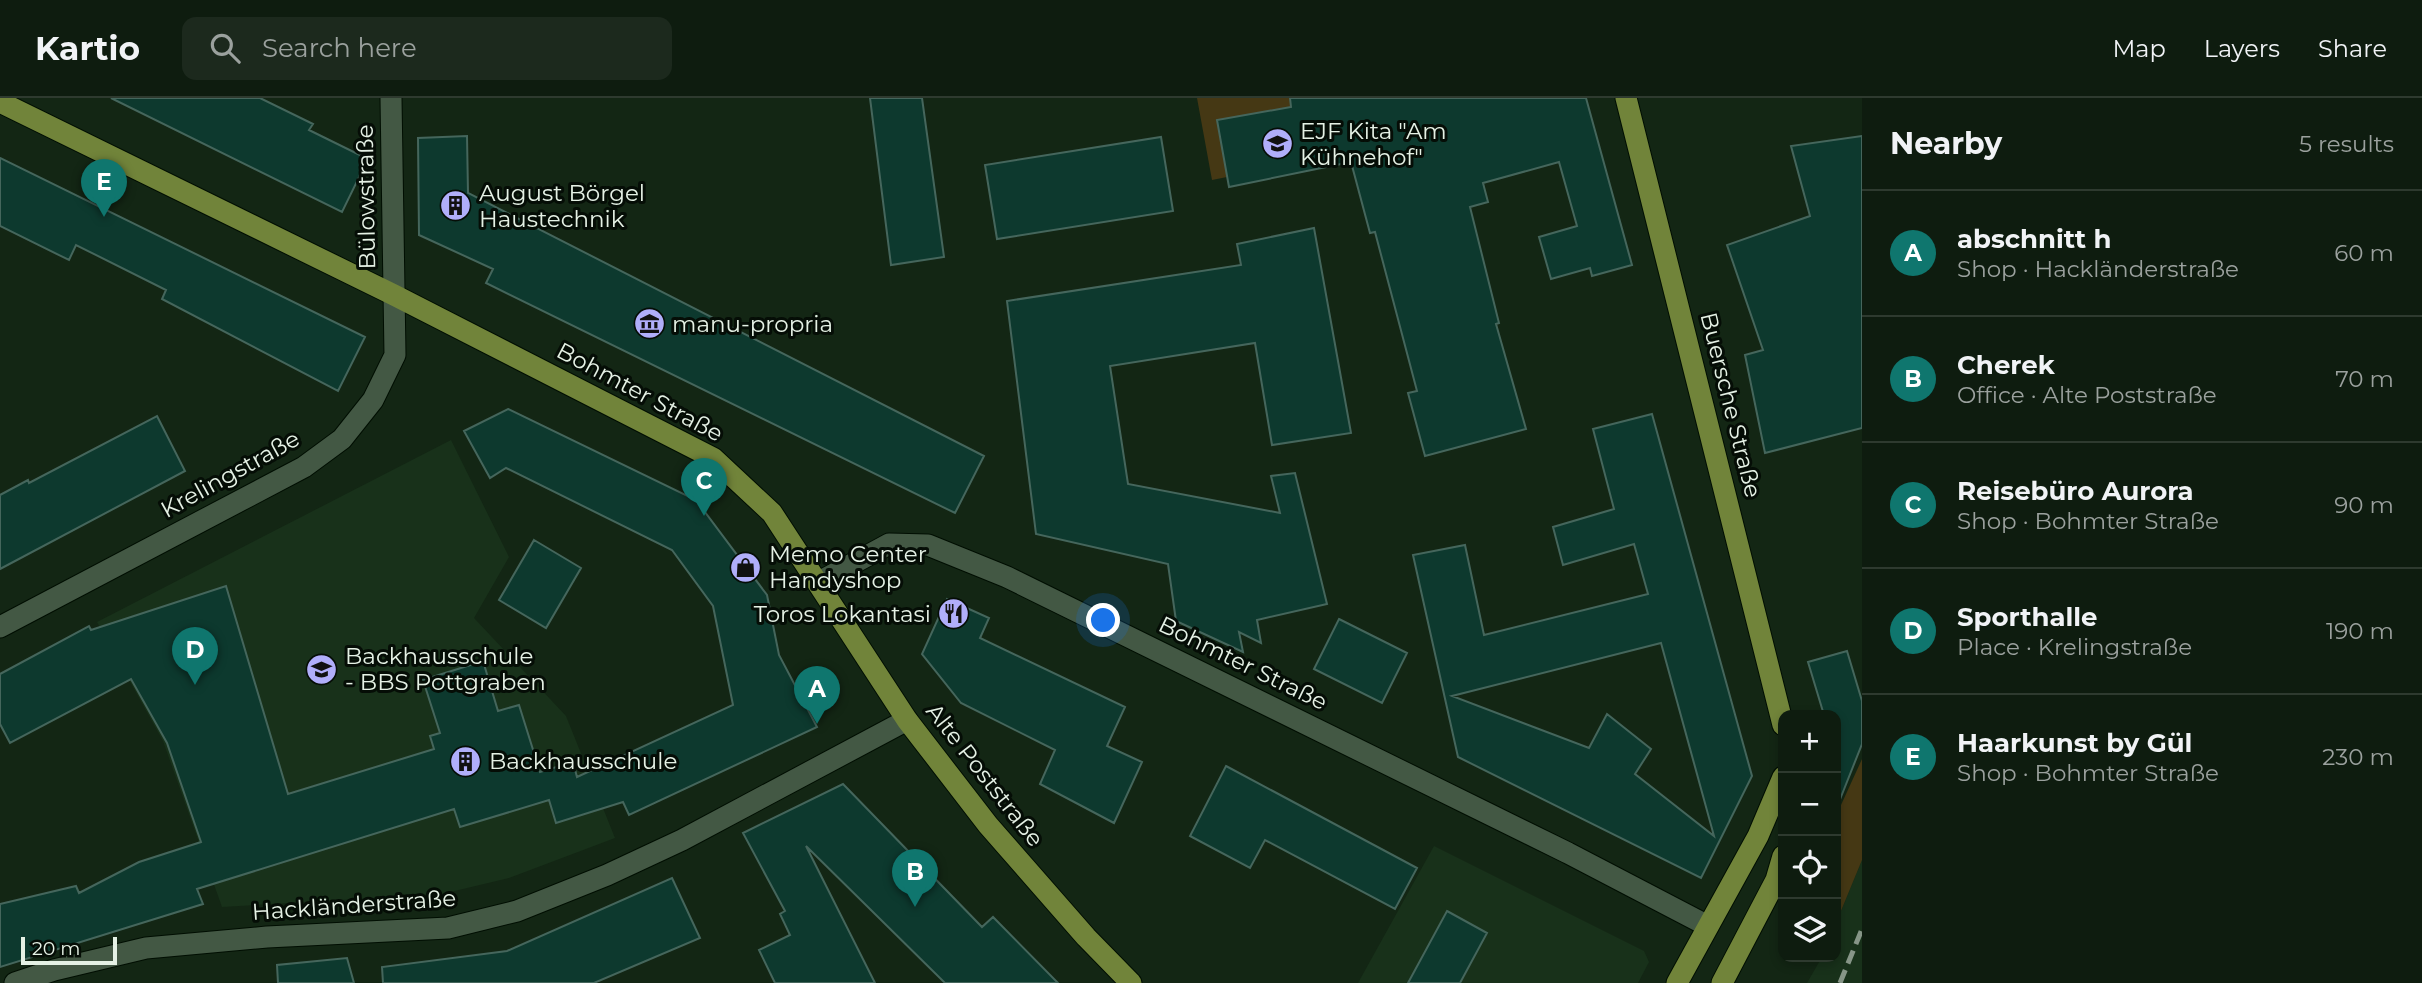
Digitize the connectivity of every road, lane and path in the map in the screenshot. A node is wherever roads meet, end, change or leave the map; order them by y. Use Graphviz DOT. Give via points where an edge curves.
graph roads {
  1 [pos="391,98"];
  2 [pos="1626,98"];
  3 [pos="0,102"];
  4 [pos="394,295"];
  5 [pos="819,582"];
  6 [pos="0,627"];
  7 [pos="1779,710"];
  8 [pos="907,720"];
  9 [pos="1778,789"];
  10 [pos="1778,873"];
  11 [pos="1708,926"];
  12 [pos="15,983"];
  13 [pos="1131,983"];
  14 [pos="1677,983"];
  15 [pos="1722,983"];
  1 -- 4 [label="street, Bülowstraße"];
  2 -- 7 [label="main road, Buersche Straße"];
  3 -- 4 [label="main road, Bohmter Straße"];
  4 -- 5 [label="main road, Bohmter Straße" via="713,458 772,513"];
  4 -- 6 [label="street, Krelingstraße" via="395,355 373,400 342,439 304,467"];
  5 -- 8 [label="main road, Alte Poststraße"];
  5 -- 11 [label="street, Bohmter Straße" via="889,544 928,545 1007,576"];
  8 -- 12 [label="street, Hackländerstraße" via="682,840 517,911 448,928 146,948"];
  8 -- 13 [label="main road, Alte Poststraße" via="988,825"];
  9 -- 11 [label="main road" via="1758,836"];
  10 -- 15 [label="main road"];
  11 -- 14 [label="main road"];
}
